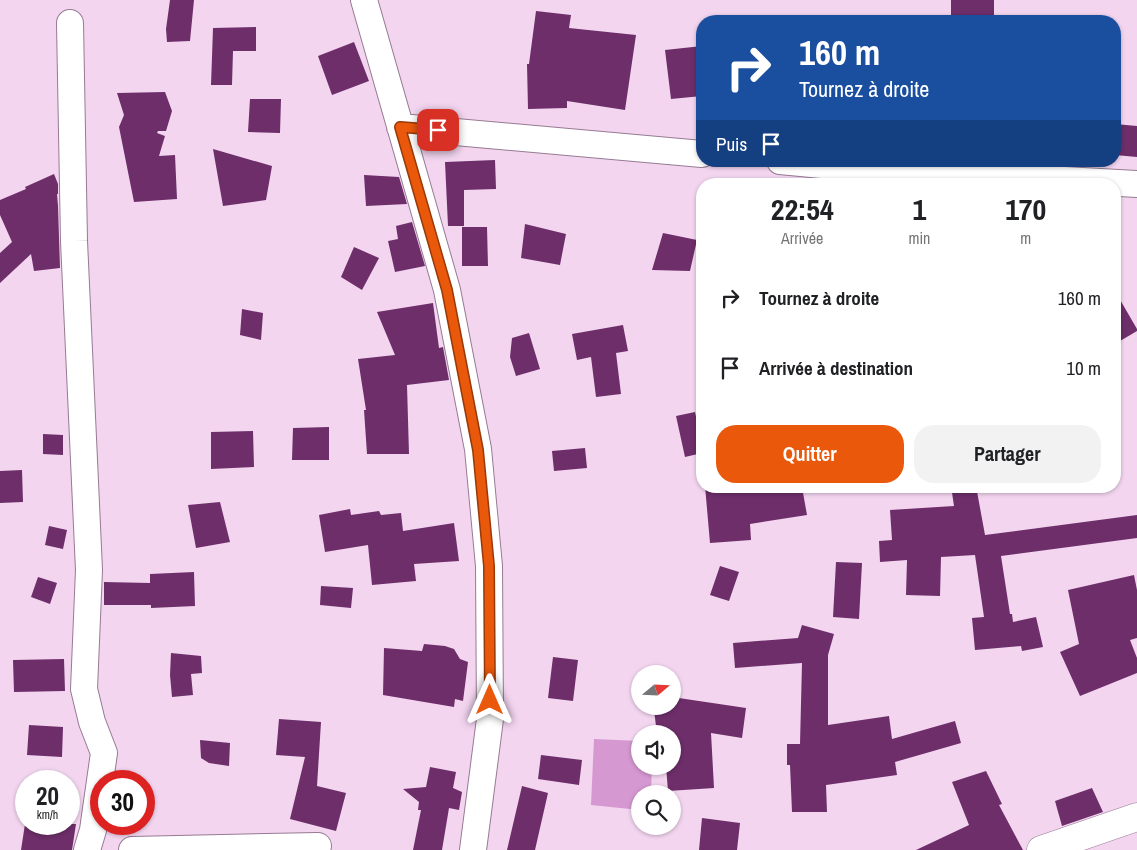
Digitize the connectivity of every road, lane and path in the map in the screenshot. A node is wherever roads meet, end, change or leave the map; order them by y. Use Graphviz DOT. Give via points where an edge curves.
graph roads {
  1 [pos="364,0"];
  2 [pos="70,23"];
  3 [pos="400,127"];
  4 [pos="696,153"];
  5 [pos="843,167"];
  6 [pos="1028,178"];
  7 [pos="1121,183"];
  8 [pos="1137,184"];
  9 [pos="1137,816"];
  10 [pos="318,846"];
  11 [pos="87,850"];
  12 [pos="132,850"];
  13 [pos="473,850"];
  14 [pos="1041,850"];
  1 -- 3 [label="street"];
  2 -- 11 [label="street" via="74,241 89,570 84,689 104,753"];
  3 -- 4 [label="street"];
  3 -- 13 [label="street" via="447,290 478,450 489,566 490,719"];
  5 -- 6 [label="street"];
  7 -- 8 [label="street"];
  9 -- 14 [label="street"];
  10 -- 12 [label="street"];
}
